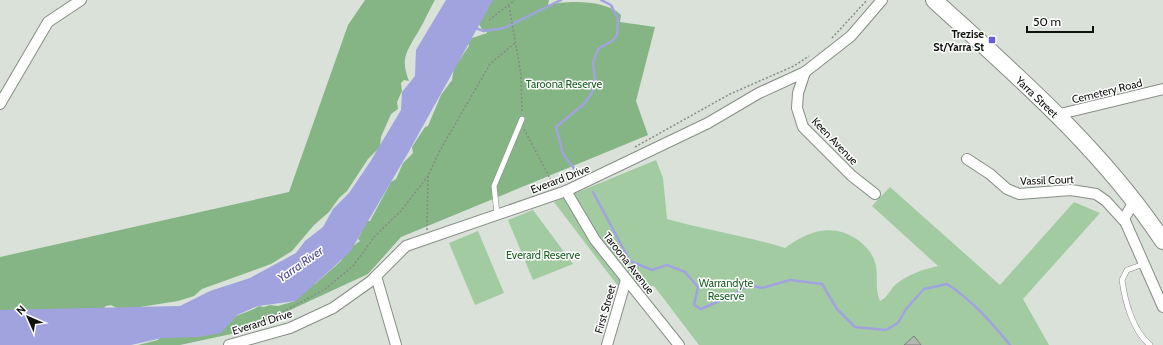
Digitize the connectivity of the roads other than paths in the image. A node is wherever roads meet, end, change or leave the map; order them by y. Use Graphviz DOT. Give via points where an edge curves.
graph roads {
  1 [pos="81,0"];
  2 [pos="882,0"];
  3 [pos="934,0"];
  4 [pos="805,72"];
  5 [pos="1163,89"];
  6 [pos="0,104"];
  7 [pos="1056,115"];
  8 [pos="522,121"];
  9 [pos="967,159"];
  10 [pos="562,193"];
  11 [pos="875,194"];
  12 [pos="1135,200"];
  13 [pos="496,214"];
  14 [pos="1146,216"];
  15 [pos="1126,223"];
  16 [pos="1163,241"];
  17 [pos="1144,264"];
  18 [pos="376,276"];
  19 [pos="626,280"];
  20 [pos="1163,307"];
  21 [pos="229,345"];
  22 [pos="396,345"];
  23 [pos="607,345"];
  24 [pos="679,345"];
  25 [pos="1150,345"];
  1 -- 6 [label="street" via="48,22"];
  2 -- 4 [label="street, Everard Drive" via="850,36"];
  3 -- 7 [label="main road, Yarra Street"];
  4 -- 10 [label="street, Everard Drive" via="758,93 708,123"];
  4 -- 11 [label="street, Keen Avenue" via="798,93 797,108 803,127 852,176"];
  5 -- 7 [label="street, Cemetery Road"];
  7 -- 12 [label="main road, Yarra Street" via="1079,136"];
  8 -- 13 [label="lane" via="494,186"];
  9 -- 15 [label="street, Vassil Court" via="1007,189 1019,194 1071,190 1096,194"];
  10 -- 13 [label="street, Everard Drive"];
  10 -- 19 [label="street, Taroona Avenue"];
  12 -- 14 [label="main road, Yarra Street"];
  12 -- 15 [label="street" via="1125,217"];
  13 -- 18 [label="street, Everard Drive" via="406,246"];
  14 -- 15 [label="street"];
  14 -- 16 [label="main road, Yarra Street"];
  15 -- 17 [label="street"];
  17 -- 20 [label="street"];
  17 -- 25 [label="lane" via="1127,270 1122,280 1134,320 1142,337"];
  18 -- 21 [label="street, Everard Drive" via="333,308 290,328"];
  18 -- 22 [label="street"];
  19 -- 23 [label="street, First Street"];
  19 -- 24 [label="street, Taroona Avenue"];
}
